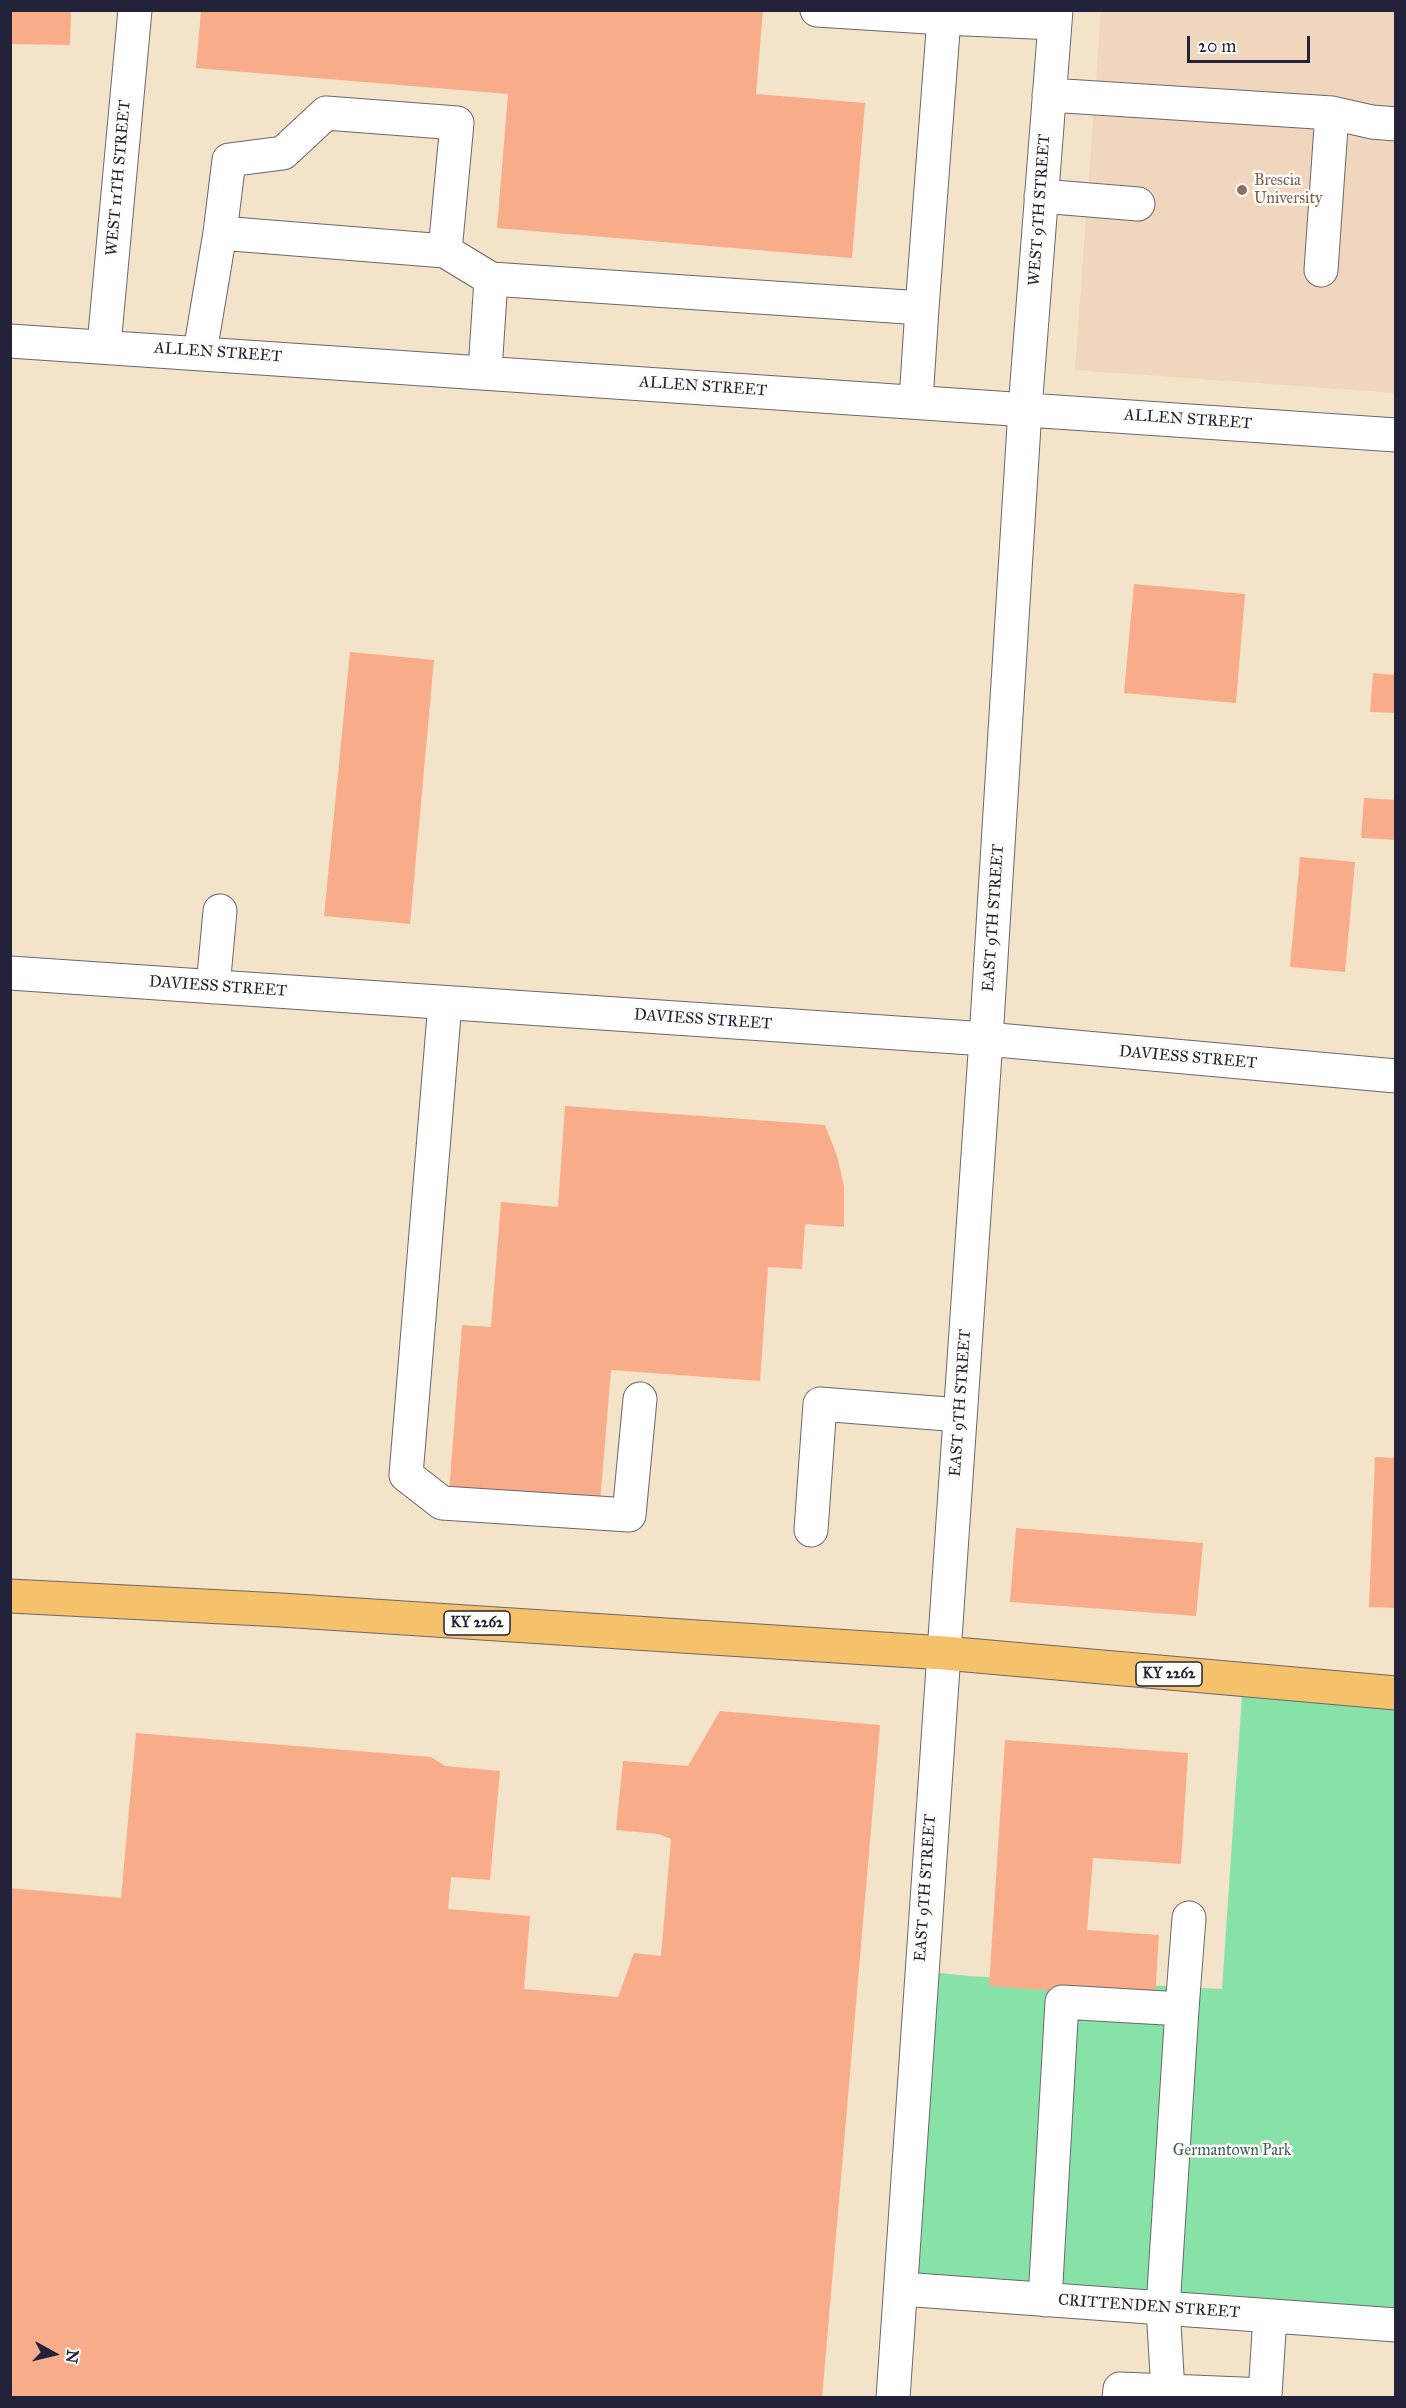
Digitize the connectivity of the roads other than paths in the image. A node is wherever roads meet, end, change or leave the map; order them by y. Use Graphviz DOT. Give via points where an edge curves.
graph roads {
  1 [pos="135,10"];
  2 [pos="817,10"];
  3 [pos="1056,17"];
  4 [pos="944,18"];
  5 [pos="1049,95"];
  6 [pos="1332,113"];
  7 [pos="1395,124"];
  8 [pos="1041,196"];
  9 [pos="1138,204"];
  10 [pos="220,233"];
  11 [pos="445,251"];
  12 [pos="1321,270"];
  13 [pos="491,279"];
  14 [pos="922,308"];
  15 [pos="10,341"];
  16 [pos="104,345"];
  17 [pos="200,352"];
  18 [pos="484,371"];
  19 [pos="916,401"];
  20 [pos="1025,409"];
  21 [pos="1395,435"];
  22 [pos="220,911"];
  23 [pos="10,973"];
  24 [pos="213,987"];
  25 [pos="445,1003"];
  26 [pos="986,1039"];
  27 [pos="1395,1076"];
  28 [pos="640,1399"];
  29 [pos="960,1414"];
  30 [pos="811,1530"];
  31 [pos="10,1596"];
  32 [pos="944,1653"];
  33 [pos="1395,1693"];
  34 [pos="1189,1918"];
  35 [pos="1182,2009"];
  36 [pos="902,2289"];
  37 [pos="1045,2300"];
  38 [pos="1163,2308"];
  39 [pos="1270,2316"];
  40 [pos="1395,2325"];
  41 [pos="1168,2391"];
  42 [pos="893,2397"];
  43 [pos="1119,2397"];
  1 -- 16 [label="street, WEST 11TH STREET"];
  2 -- 4 [label="street"];
  3 -- 4 [label="street"];
  3 -- 5 [label="street, WEST 9TH STREET"];
  4 -- 14 [label="street"];
  5 -- 6 [label="street"];
  5 -- 8 [label="street, WEST 9TH STREET"];
  6 -- 7 [label="street"];
  6 -- 12 [label="street"];
  8 -- 9 [label="street"];
  8 -- 20 [label="street, WEST 9TH STREET"];
  10 -- 11 [label="street"];
  10 -- 11 [label="street" via="229,160 283,153 326,113 457,123"];
  10 -- 17 [label="street"];
  11 -- 13 [label="street"];
  13 -- 14 [label="street"];
  13 -- 18 [label="street"];
  14 -- 19 [label="street"];
  15 -- 16 [label="street, ALLEN STREET"];
  16 -- 17 [label="street, ALLEN STREET"];
  17 -- 18 [label="street, ALLEN STREET"];
  18 -- 19 [label="street, ALLEN STREET"];
  19 -- 20 [label="street, ALLEN STREET"];
  20 -- 21 [label="street, ALLEN STREET"];
  20 -- 26 [label="street, EAST 9TH STREET"];
  22 -- 24 [label="street"];
  23 -- 24 [label="street, DAVIESS STREET"];
  24 -- 25 [label="street, DAVIESS STREET"];
  25 -- 26 [label="street, DAVIESS STREET"];
  25 -- 28 [label="street" via="405,1475 442,1503 629,1515"];
  26 -- 27 [label="street, DAVIESS STREET"];
  26 -- 29 [label="street, EAST 9TH STREET"];
  29 -- 30 [label="street" via="820,1404"];
  29 -- 32 [label="street, EAST 9TH STREET"];
  31 -- 32 [label="main road, KY 2262"];
  32 -- 33 [label="main road, KY 2262"];
  32 -- 36 [label="street, EAST 9TH STREET"];
  34 -- 35 [label="street"];
  35 -- 37 [label="street" via="1062,2002"];
  35 -- 38 [label="street"];
  36 -- 37 [label="street, CRITTENDEN STREET"];
  36 -- 42 [label="street, EAST 9TH STREET"];
  37 -- 38 [label="street, CRITTENDEN STREET"];
  38 -- 39 [label="street, CRITTENDEN STREET"];
  38 -- 41 [label="street"];
  39 -- 40 [label="street, CRITTENDEN STREET"];
  39 -- 41 [label="street" via="1265,2395"];
  41 -- 43 [label="street" via="1120,2389"];
}
